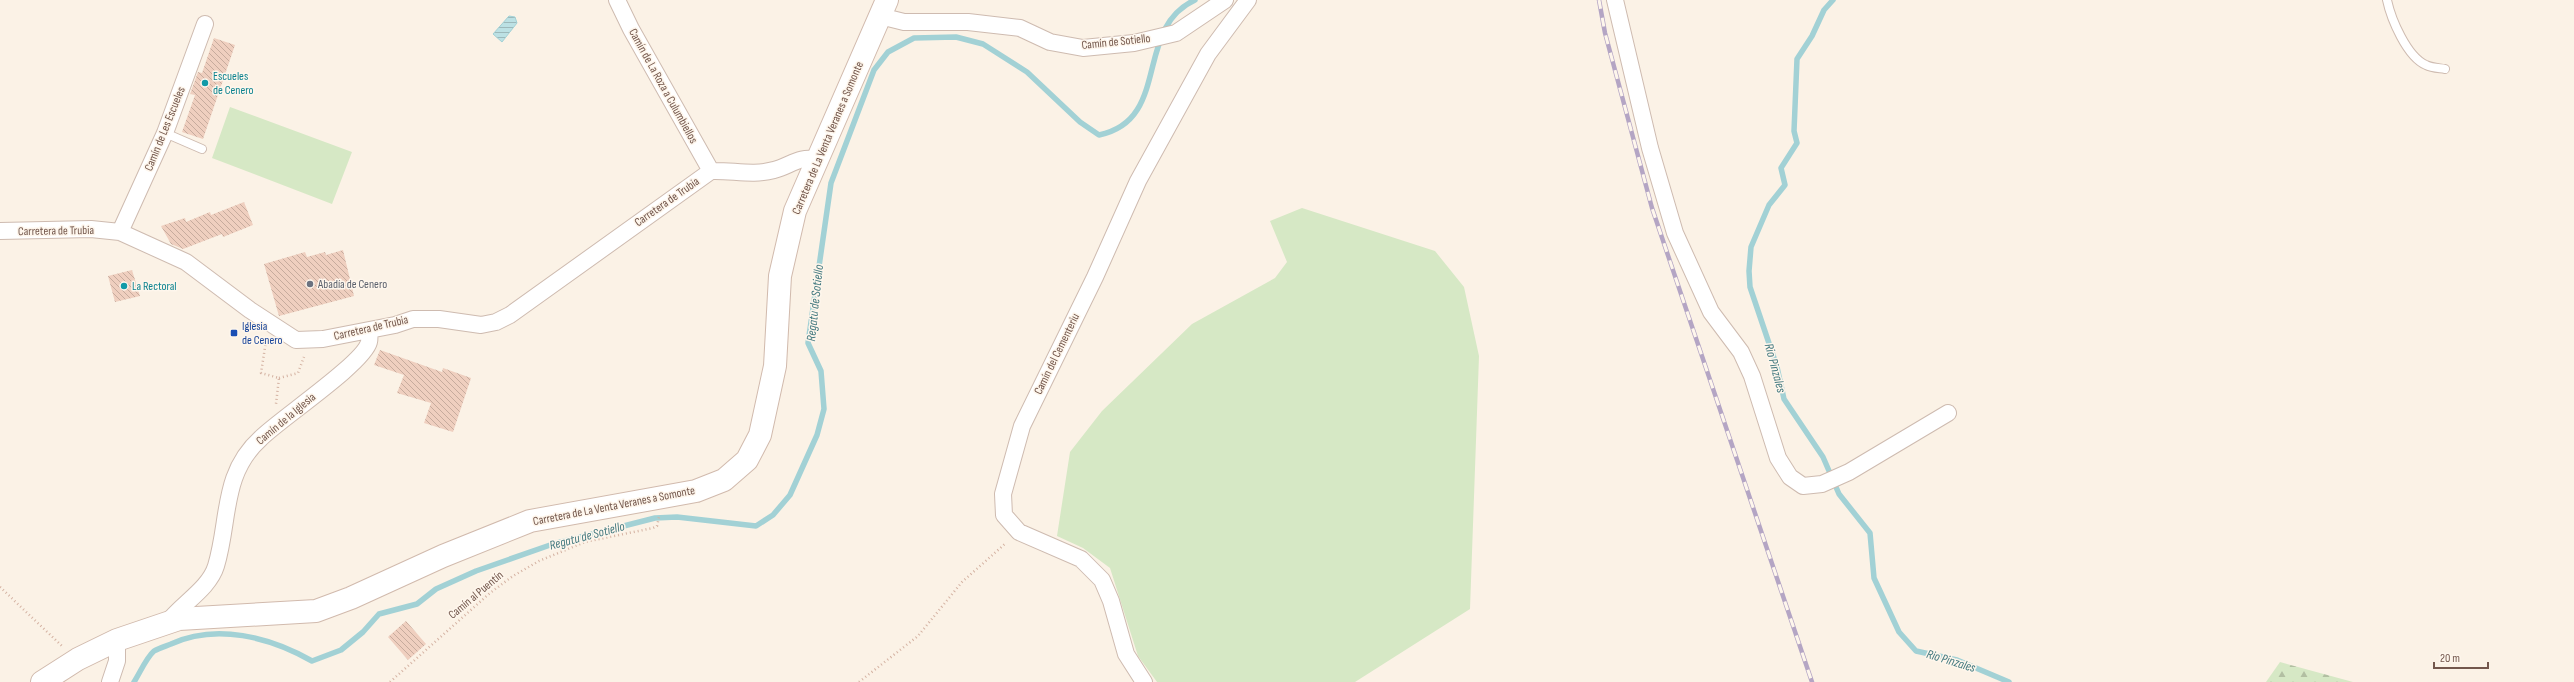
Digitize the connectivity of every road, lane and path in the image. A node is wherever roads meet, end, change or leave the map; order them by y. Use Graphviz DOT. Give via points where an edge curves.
graph roads {
  1 [pos="617,0"];
  2 [pos="1225,0"];
  3 [pos="1248,0"];
  4 [pos="1615,0"];
  5 [pos="2387,0"];
  6 [pos="884,8"];
  7 [pos="205,24"];
  8 [pos="2445,69"];
  9 [pos="165,133"];
  10 [pos="202,149"];
  11 [pos="817,160"];
  12 [pos="712,171"];
  13 [pos="0,231"];
  14 [pos="120,232"];
  15 [pos="269,322"];
  16 [pos="370,330"];
  17 [pos="298,373"];
  18 [pos="279,378"];
  19 [pos="1948,413"];
  20 [pos="274,427"];
  21 [pos="657,526"];
  22 [pos="1019,532"];
  23 [pos="0,587"];
  24 [pos="167,623"];
  25 [pos="117,640"];
  26 [pos="78,659"];
  27 [pos="42,682"];
  28 [pos="110,682"];
  29 [pos="390,682"];
  30 [pos="859,682"];
  31 [pos="1144,682"];
  1 -- 12 [label="street, Camín de La Roza a Culumbiellos"];
  2 -- 6 [label="street, Camín de Sotiello" via="1176,33 1134,43 1083,48 1050,42 1020,28 968,22 904,22"];
  3 -- 22 [label="street, Camín del Cementeriu" via="1208,54 1138,181 1095,277 1022,426 1003,494 1004,515"];
  4 -- 19 [label="street" via="1650,148 1675,233 1711,312 1747,364 1778,458 1790,477 1803,486 1822,484 1844,474"];
  5 -- 8 [label="lane" via="2390,14 2407,47 2426,65"];
  6 -- 11 [label="street, Carretera de La Venta Veranes a Somonte"];
  7 -- 9 [label="street, Camín de Les Escueles"];
  9 -- 10 [label="lane"];
  9 -- 14 [label="street, Camín de Les Escueles"];
  11 -- 12 [label="street, Carretera de Trubia" via="807,157 774,170 747,173"];
  11 -- 24 [label="street, Carretera de La Venta Veranes a Somonte" via="795,211 780,276 775,366 760,435 747,460 724,480 696,491 530,521 316,611 179,619"];
  12 -- 16 [label="street, Carretera de Trubia" via="496,322 481,326 439,319 413,319"];
  13 -- 14 [label="street, Carretera de Trubia" via="91,229"];
  14 -- 15 [label="street, Carretera de Trubia" via="186,262"];
  15 -- 16 [label="street, Carretera de Trubia" via="296,340 323,339"];
  15 -- 18 [label="path" via="261,373"];
  16 -- 20 [label="street, Camín de la Iglesia" via="369,344 352,365"];
  17 -- 18 [label="path"];
  18 -- 20 [label="path"];
  20 -- 24 [label="street, Camín de la Iglesia" via="241,459 232,481 216,567"];
  21 -- 29 [label="path, Camín al Puentín" via="585,542 526,568 490,593"];
  22 -- 30 [label="path" via="962,582 918,636"];
  22 -- 31 [label="street, Camín del Cementeriu" via="1081,559 1102,580 1111,601 1126,654"];
  23 -- 26 [label="path"];
  24 -- 25 [label="street, Carretera de La Venta Veranes a Somonte"];
  25 -- 26 [label="street, Carretera de La Venta Veranes a Somonte"];
  25 -- 28 [label="street" via="117,661"];
  26 -- 27 [label="street, Carretera de La Venta Veranes a Somonte"];
}
